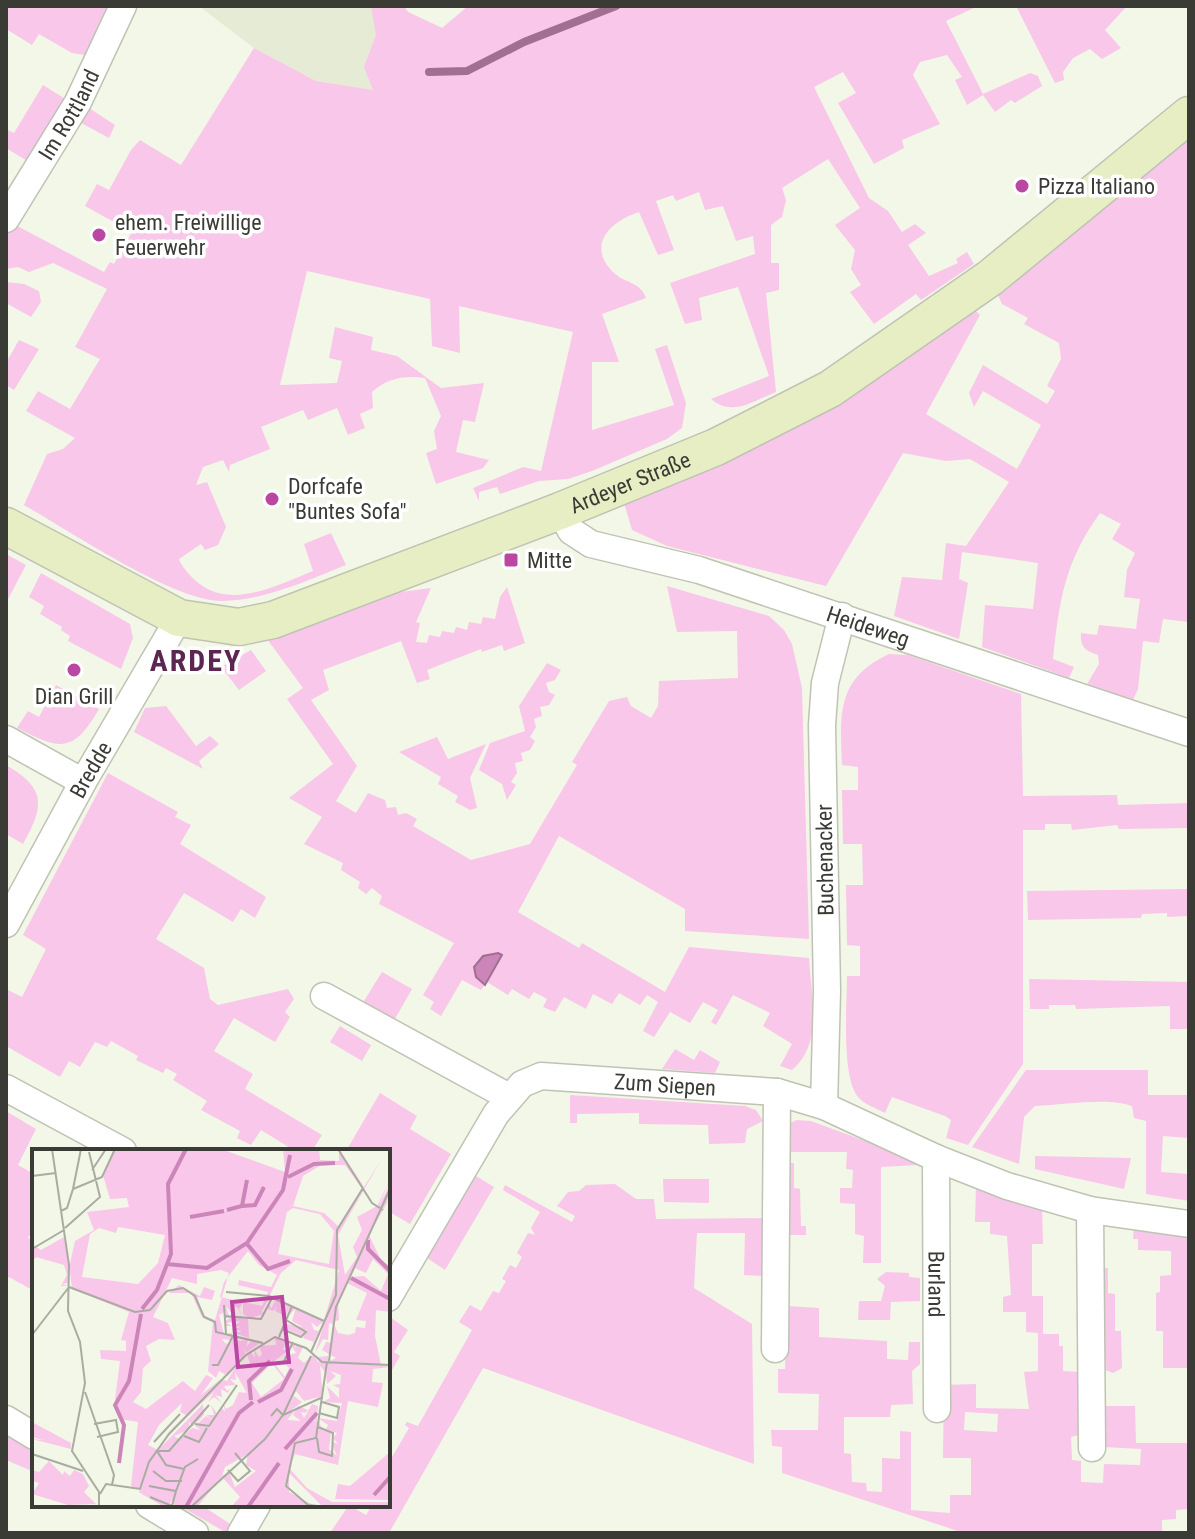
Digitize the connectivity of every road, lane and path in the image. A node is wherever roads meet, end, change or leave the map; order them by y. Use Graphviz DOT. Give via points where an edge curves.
graph roads {
  1 [pos="123,6"];
  2 [pos="1189,115"];
  3 [pos="6,219"];
  4 [pos="560,511"];
  5 [pos="6,526"];
  6 [pos="842,616"];
  7 [pos="179,618"];
  8 [pos="1189,733"];
  9 [pos="6,739"];
  10 [pos="83,782"];
  11 [pos="6,924"];
  12 [pos="324,996"];
  13 [pos="6,1088"];
  14 [pos="777,1092"];
  15 [pos="509,1097"];
  16 [pos="824,1106"];
  17 [pos="119,1149"];
  18 [pos="936,1158"];
  19 [pos="1090,1210"];
  20 [pos="1189,1224"];
  21 [pos="391,1287"];
  22 [pos="775,1349"];
  23 [pos="937,1409"];
  24 [pos="6,1419"];
  25 [pos="32,1435"];
  26 [pos="1092,1448"];
  27 [pos="152,1507"];
  28 [pos="256,1507"];
  29 [pos="195,1533"];
  30 [pos="241,1533"];
  1 -- 3 [label="street, Im Rottland" via="78,102"];
  2 -- 4 [label="main road, Ardeyer Straße" via="990,278 830,389 716,447"];
  4 -- 6 [label="street, Heideweg" via="571,531 591,544 699,570"];
  4 -- 7 [label="main road, Ardeyer Straße" via="273,620 239,627"];
  5 -- 7 [label="main road, Ardeyer Straße"];
  6 -- 8 [label="street, Heideweg"];
  6 -- 16 [label="street, Buchenacker" via="825,683 822,725"];
  7 -- 10 [label="street, Bredde"];
  9 -- 10 [label="street"];
  10 -- 11 [label="street, Bredde"];
  12 -- 15 [label="street"];
  13 -- 17 [label="street"];
  14 -- 15 [label="street, Zum Siepen" via="541,1076"];
  14 -- 16 [label="street, Zum Siepen"];
  14 -- 22 [label="street"];
  15 -- 21 [label="street, Zum Siepen"];
  16 -- 18 [label="street"];
  18 -- 19 [label="street"];
  18 -- 23 [label="street, Burland"];
  19 -- 20 [label="street"];
  19 -- 26 [label="street"];
  24 -- 25 [label="street"];
  27 -- 29 [label="street"];
  28 -- 30 [label="street"];
}
